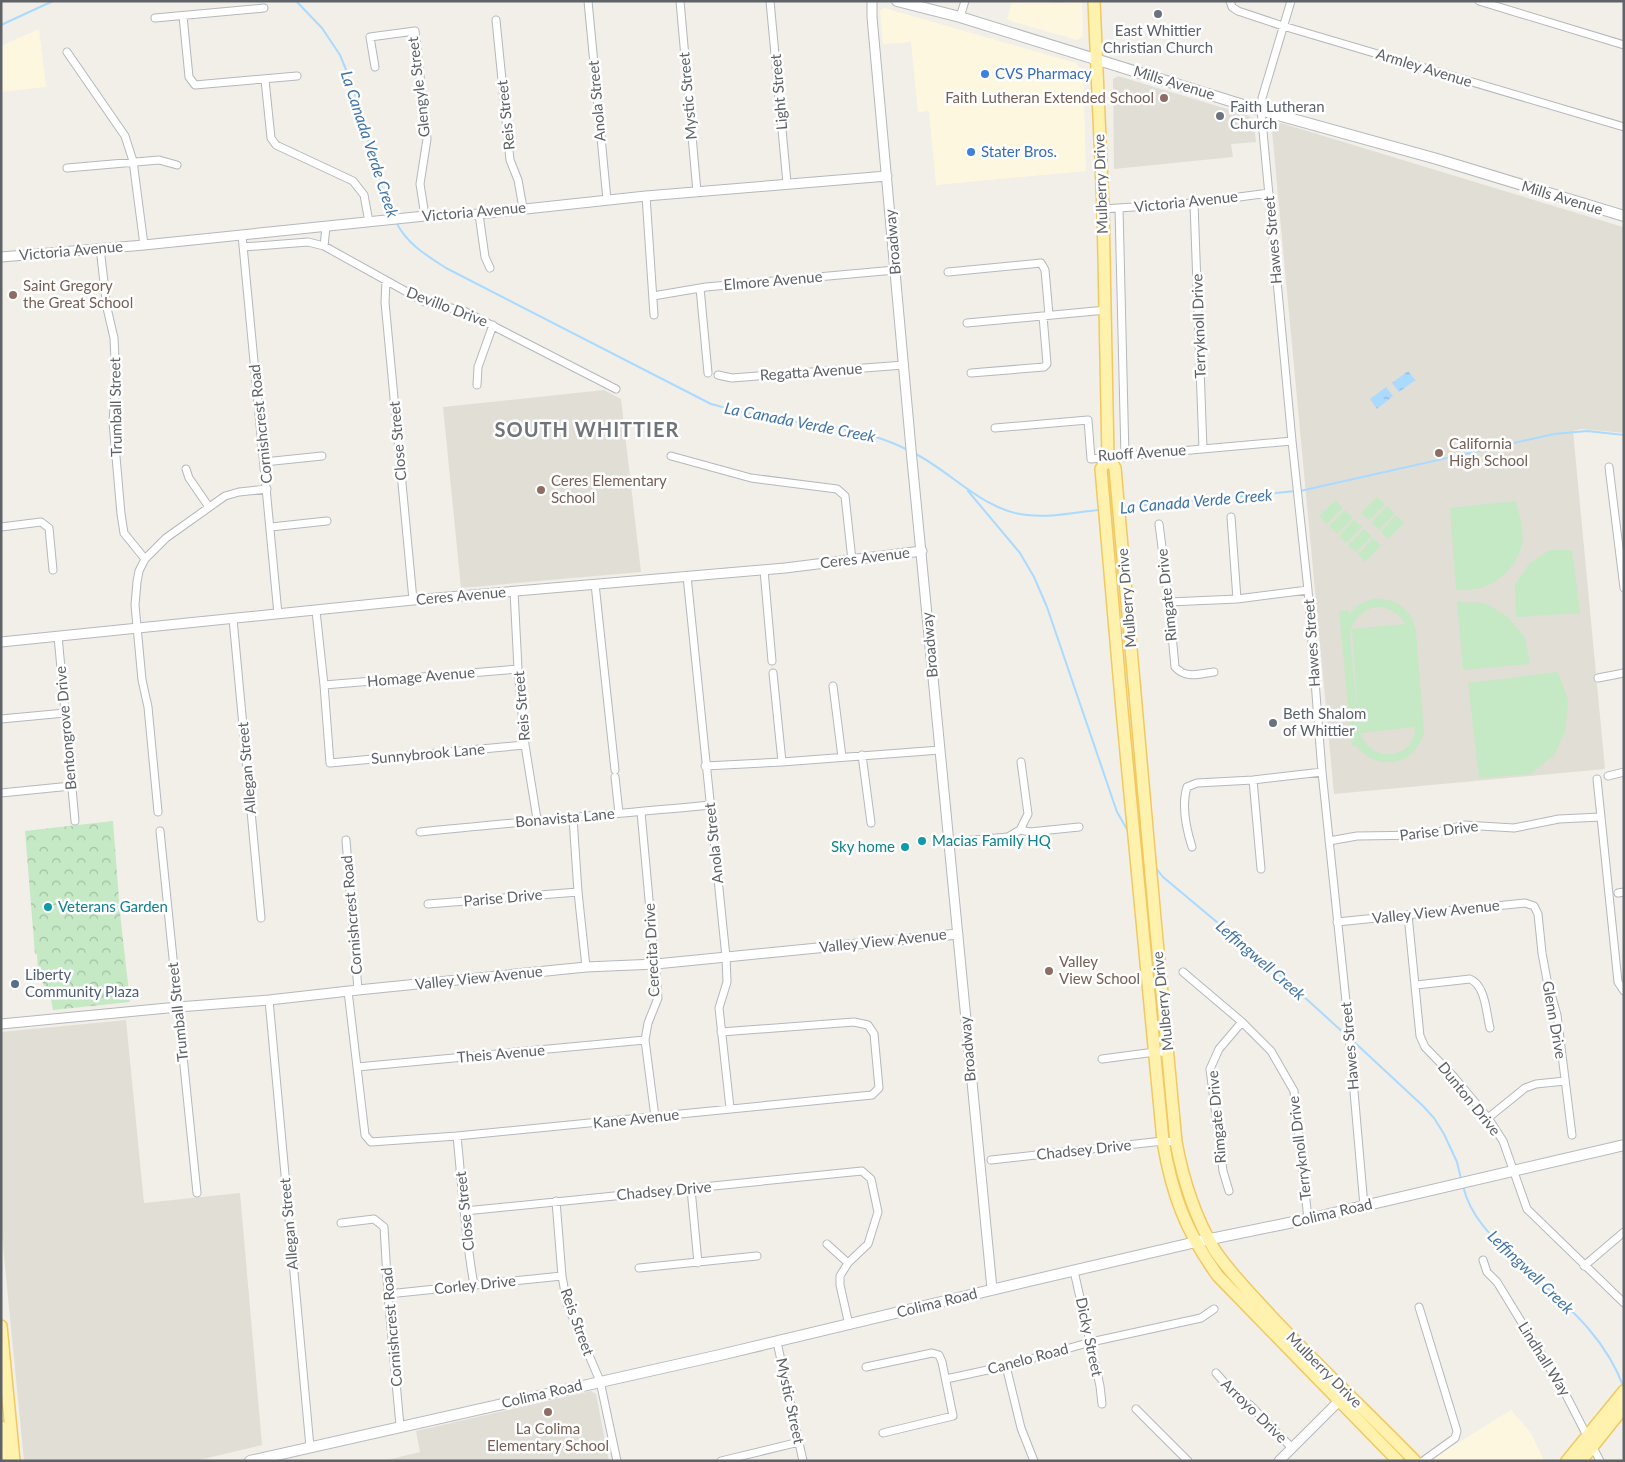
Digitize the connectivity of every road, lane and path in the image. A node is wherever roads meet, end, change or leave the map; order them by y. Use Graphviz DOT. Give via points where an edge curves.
graph roads {
  1 [pos="588,1"];
  2 [pos="680,1"];
  3 [pos="770,1"];
  4 [pos="872,1"];
  5 [pos="897,1"];
  6 [pos="965,1"];
  7 [pos="1094,1"];
  8 [pos="1230,1"];
  9 [pos="1291,1"];
  10 [pos="1479,1"];
  11 [pos="264,8"];
  12 [pos="183,16"];
  13 [pos="960,17"];
  14 [pos="155,18"];
  15 [pos="496,20"];
  16 [pos="1283,26"];
  17 [pos="1624,45"];
  18 [pos="67,52"];
  19 [pos="1095,59"];
  20 [pos="375,67"];
  21 [pos="297,76"];
  22 [pos="265,80"];
  23 [pos="1261,110"];
  24 [pos="1624,127"];
  25 [pos="133,161"];
  26 [pos="178,166"];
  27 [pos="67,168"];
  28 [pos="887,176"];
  29 [pos="787,183"];
  30 [pos="697,192"];
  31 [pos="1269,193"];
  32 [pos="646,196"];
  33 [pos="607,200"];
  34 [pos="1194,203"];
  35 [pos="523,208"];
  36 [pos="1119,208"];
  37 [pos="1103,209"];
  38 [pos="479,214"];
  39 [pos="425,216"];
  40 [pos="1624,216"];
  41 [pos="369,222"];
  42 [pos="326,227"];
  43 [pos="242,235"];
  44 [pos="144,245"];
  45 [pos="324,246"];
  46 [pos="100,248"];
  47 [pos="243,248"];
  48 [pos="1,257"];
  49 [pos="490,268"];
  50 [pos="894,270"];
  51 [pos="948,272"];
  52 [pos="386,281"];
  53 [pos="700,288"];
  54 [pos="653,296"];
  55 [pos="1106,310"];
  56 [pos="654,315"];
  57 [pos="1046,316"];
  58 [pos="966,323"];
  59 [pos="493,325"];
  60 [pos="904,365"];
  61 [pos="708,372"];
  62 [pos="971,373"];
  63 [pos="718,375"];
  64 [pos="477,385"];
  65 [pos="616,389"];
  66 [pos="996,428"];
  67 [pos="1292,441"];
  68 [pos="1203,449"];
  69 [pos="322,456"];
  70 [pos="671,456"];
  71 [pos="1126,456"];
  72 [pos="1108,457"];
  73 [pos="264,462"];
  74 [pos="1609,467"];
  75 [pos="186,469"];
  76 [pos="267,489"];
  77 [pos="209,507"];
  78 [pos="1231,517"];
  79 [pos="1620,519"];
  80 [pos="327,521"];
  81 [pos="1159,524"];
  82 [pos="1,527"];
  83 [pos="271,528"];
  84 [pos="922,551"];
  85 [pos="145,559"];
  86 [pos="852,560"];
  87 [pos="53,570"];
  88 [pos="764,570"];
  89 [pos="687,576"];
  90 [pos="595,584"];
  91 [pos="1624,588"];
  92 [pos="1308,590"];
  93 [pos="514,592"];
  94 [pos="1237,598"];
  95 [pos="414,600"];
  96 [pos="1169,602"];
  97 [pos="316,611"];
  98 [pos="278,614"];
  99 [pos="233,619"];
  100 [pos="138,627"];
  101 [pos="58,636"];
  102 [pos="1,642"];
  103 [pos="772,661"];
  104 [pos="518,669"];
  105 [pos="1214,672"];
  106 [pos="773,673"];
  107 [pos="1624,674"];
  108 [pos="1598,678"];
  109 [pos="324,685"];
  110 [pos="833,686"];
  111 [pos="1121,690"];
  112 [pos="65,712"];
  113 [pos="1,719"];
  114 [pos="1140,744"];
  115 [pos="525,745"];
  116 [pos="940,750"];
  117 [pos="862,755"];
  118 [pos="842,757"];
  119 [pos="782,762"];
  120 [pos="1021,762"];
  121 [pos="705,766"];
  122 [pos="1322,772"];
  123 [pos="1624,772"];
  124 [pos="1608,776"];
  125 [pos="1597,779"];
  126 [pos="1253,780"];
  127 [pos="71,786"];
  128 [pos="1,793"];
  129 [pos="711,805"];
  130 [pos="158,812"];
  131 [pos="641,812"];
  132 [pos="619,813"];
  133 [pos="1601,817"];
  134 [pos="573,818"];
  135 [pos="537,819"];
  136 [pos="75,821"];
  137 [pos="871,823"];
  138 [pos="1079,827"];
  139 [pos="1020,830"];
  140 [pos="160,831"];
  141 [pos="420,832"];
  142 [pos="346,840"];
  143 [pos="1329,841"];
  144 [pos="949,842"];
  145 [pos="1192,847"];
  146 [pos="1261,869"];
  147 [pos="1146,888"];
  148 [pos="578,892"];
  149 [pos="428,904"];
  150 [pos="1534,906"];
  151 [pos="1408,915"];
  152 [pos="261,918"];
  153 [pos="1337,922"];
  154 [pos="958,934"];
  155 [pos="726,957"];
  156 [pos="656,964"];
  157 [pos="586,967"];
  158 [pos="1183,972"];
  159 [pos="1416,985"];
  160 [pos="358,990"];
  161 [pos="1624,991"];
  162 [pos="348,992"];
  163 [pos="268,1000"];
  164 [pos="178,1007"];
  165 [pos="1242,1022"];
  166 [pos="1,1024"];
  167 [pos="1490,1028"];
  168 [pos="722,1032"];
  169 [pos="645,1040"];
  170 [pos="1155,1052"];
  171 [pos="1168,1052"];
  172 [pos="1102,1059"];
  173 [pos="357,1067"];
  174 [pos="1564,1081"];
  175 [pos="730,1108"];
  176 [pos="655,1117"];
  177 [pos="1488,1118"];
  178 [pos="1572,1135"];
  179 [pos="457,1136"];
  180 [pos="1164,1141"];
  181 [pos="371,1142"];
  182 [pos="1176,1142"];
  183 [pos="1624,1146"];
  184 [pos="991,1160"];
  185 [pos="1513,1170"];
  186 [pos="691,1189"];
  187 [pos="1229,1191"];
  188 [pos="197,1194"];
  189 [pos="556,1201"];
  190 [pos="1364,1206"];
  191 [pos="465,1211"];
  192 [pos="1308,1219"];
  193 [pos="341,1223"];
  194 [pos="1624,1232"];
  195 [pos="1208,1240"];
  196 [pos="1196,1242"];
  197 [pos="827,1244"];
  198 [pos="757,1256"];
  199 [pos="1483,1260"];
  200 [pos="698,1262"];
  201 [pos="848,1263"];
  202 [pos="1584,1266"];
  203 [pos="639,1268"];
  204 [pos="1074,1271"];
  205 [pos="562,1276"];
  206 [pos="474,1285"];
  207 [pos="992,1290"];
  208 [pos="388,1294"];
  209 [pos="1624,1303"];
  210 [pos="1419,1307"];
  211 [pos="1214,1309"];
  212 [pos="849,1325"];
  213 [pos="1,1326"];
  214 [pos="777,1342"];
  215 [pos="1091,1342"];
  216 [pos="1006,1366"];
  217 [pos="866,1367"];
  218 [pos="1216,1373"];
  219 [pos="946,1379"];
  220 [pos="600,1381"];
  221 [pos="4,1392"];
  222 [pos="1622,1392"];
  223 [pos="1344,1397"];
  224 [pos="1102,1404"];
  225 [pos="1624,1407"];
  226 [pos="1136,1410"];
  227 [pos="400,1426"];
  228 [pos="1,1427"];
  229 [pos="883,1433"];
  230 [pos="798,1442"];
  231 [pos="1591,1442"];
  232 [pos="310,1447"];
  233 [pos="1292,1448"];
  234 [pos="253,1460"];
  235 [pos="4,1461"];
  236 [pos="14,1461"];
  237 [pos="618,1461"];
  238 [pos="721,1461"];
  239 [pos="803,1461"];
  240 [pos="1034,1461"];
  241 [pos="1188,1461"];
  242 [pos="1280,1461"];
  243 [pos="1398,1461"];
  244 [pos="1415,1461"];
  245 [pos="1423,1461"];
  246 [pos="1567,1461"];
  247 [pos="1581,1461"];
  248 [pos="1600,1461"];
  1 -- 33 [label="street, Anola Street"];
  2 -- 30 [label="street, Mystic Street"];
  3 -- 29 [label="street, Light Street"];
  4 -- 28 [label="street, Broadway"];
  5 -- 13 [label="main road, Mills Avenue"];
  6 -- 13 [label="street"];
  7 -- 19 [label="main road, Mulberry Drive"];
  8 -- 16 [label="street, Armley Avenue" via="1238,11"];
  9 -- 16 [label="street, Hawes Street"];
  10 -- 17 [label="street"];
  11 -- 12 [label="street"];
  12 -- 14 [label="street"];
  12 -- 22 [label="street" via="189,77 195,85"];
  13 -- 19 [label="main road, Mills Avenue"];
  15 -- 35 [label="street, Reis Street" via="510,160"];
  16 -- 23 [label="street, Hawes Street"];
  16 -- 24 [label="street, Armley Avenue"];
  18 -- 25 [label="street" via="125,136"];
  19 -- 23 [label="main road, Mills Avenue"];
  19 -- 37 [label="main road, Mulberry Drive"];
  20 -- 39 [label="street, Glengyle Street" via="370,37 415,31 427,139 420,184"];
  21 -- 22 [label="street"];
  22 -- 41 [label="street" via="270,138 276,145 352,181 364,195"];
  23 -- 31 [label="street, Hawes Street"];
  23 -- 40 [label="main road, Mills Avenue"];
  25 -- 26 [label="street" via="159,160"];
  25 -- 27 [label="street"];
  25 -- 44 [label="street"];
  28 -- 29 [label="street, Victoria Avenue"];
  28 -- 50 [label="street, Broadway"];
  29 -- 30 [label="street, Victoria Avenue"];
  30 -- 32 [label="street, Victoria Avenue"];
  31 -- 34 [label="street, Victoria Avenue"];
  31 -- 67 [label="street, Hawes Street"];
  32 -- 33 [label="street, Victoria Avenue"];
  32 -- 54 [label="street"];
  33 -- 35 [label="street, Victoria Avenue"];
  34 -- 36 [label="street, Victoria Avenue"];
  34 -- 68 [label="street, Terryknoll Drive"];
  35 -- 38 [label="street, Victoria Avenue"];
  36 -- 37 [label="street, Victoria Avenue"];
  36 -- 71 [label="street, Mulberry Drive"];
  37 -- 55 [label="main road, Mulberry Drive"];
  38 -- 39 [label="street, Victoria Avenue"];
  38 -- 49 [label="street" via="485,257"];
  39 -- 41 [label="street, Victoria Avenue"];
  41 -- 42 [label="street, Victoria Avenue"];
  42 -- 43 [label="street, Victoria Avenue"];
  42 -- 45 [label="street"];
  43 -- 44 [label="street, Victoria Avenue"];
  43 -- 47 [label="street, Cornishcrest Road"];
  44 -- 46 [label="street, Victoria Avenue"];
  45 -- 47 [label="street" via="308,242"];
  45 -- 52 [label="street, Devillo Drive"];
  46 -- 48 [label="street, Victoria Avenue"];
  46 -- 85 [label="street, Trumball Street" via="114,338 116,381 113,422 121,514 124,533"];
  47 -- 73 [label="street, Cornishcrest Road"];
  50 -- 53 [label="street, Elmore Avenue"];
  50 -- 60 [label="street, Broadway"];
  51 -- 57 [label="street" via="1041,264 1046,270"];
  52 -- 59 [label="street, Devillo Drive" via="425,302 464,311"];
  52 -- 95 [label="street, Close Street" via="385,302"];
  53 -- 54 [label="street, Elmore Avenue"];
  53 -- 61 [label="street"];
  54 -- 56 [label="street"];
  55 -- 57 [label="street"];
  55 -- 72 [label="main road, Mulberry Drive"];
  57 -- 58 [label="street"];
  57 -- 62 [label="street" via="1047,364 1044,367"];
  59 -- 64 [label="street" via="478,367"];
  59 -- 65 [label="street, Devillo Drive"];
  60 -- 63 [label="street, Regatta Avenue" via="732,378"];
  60 -- 84 [label="street, Broadway"];
  66 -- 72 [label="street, Ruoff Avenue" via="1088,420 1091,459"];
  67 -- 68 [label="street, Ruoff Avenue"];
  67 -- 92 [label="street, Hawes Street"];
  68 -- 71 [label="street, Ruoff Avenue"];
  69 -- 73 [label="street"];
  70 -- 86 [label="street" via="751,478 837,489 845,496"];
  71 -- 72 [label="street, Ruoff Avenue"];
  72 -- 111 [label="main road, Mulberry Drive" via="1101,469"];
  72 -- 114 [label="main road, Mulberry Drive" via="1115,468"];
  73 -- 76 [label="street, Cornishcrest Road"];
  74 -- 79 [label="street"];
  75 -- 77 [label="street"];
  76 -- 77 [label="street" via="225,496"];
  76 -- 83 [label="street, Cornishcrest Road"];
  77 -- 85 [label="street" via="166,538"];
  78 -- 94 [label="street"];
  79 -- 91 [label="street"];
  80 -- 83 [label="street"];
  81 -- 96 [label="street, Rimgate Drive"];
  82 -- 87 [label="street" via="41,522 49,528"];
  83 -- 98 [label="street, Cornishcrest Road"];
  84 -- 86 [label="street, Ceres Avenue"];
  84 -- 116 [label="street, Broadway"];
  85 -- 100 [label="street" via="136,582"];
  86 -- 88 [label="street, Ceres Avenue"];
  88 -- 89 [label="street, Ceres Avenue"];
  88 -- 103 [label="street"];
  89 -- 90 [label="street, Ceres Avenue"];
  89 -- 121 [label="street, Anola Street"];
  90 -- 93 [label="street, Ceres Avenue"];
  90 -- 132 [label="street"];
  92 -- 94 [label="street"];
  92 -- 122 [label="street, Hawes Street"];
  93 -- 95 [label="street, Ceres Avenue"];
  93 -- 104 [label="street, Reis Street"];
  94 -- 96 [label="street"];
  95 -- 97 [label="street, Ceres Avenue"];
  96 -- 105 [label="street, Rimgate Drive" via="1175,667 1186,675"];
  97 -- 98 [label="street, Ceres Avenue"];
  97 -- 109 [label="street"];
  98 -- 99 [label="street, Ceres Avenue"];
  99 -- 100 [label="street, Ceres Avenue"];
  99 -- 152 [label="street, Allegan Street"];
  100 -- 101 [label="street, Ceres Avenue"];
  100 -- 130 [label="street"];
  101 -- 102 [label="street, Ceres Avenue"];
  101 -- 112 [label="street, Bentongrove Drive"];
  104 -- 109 [label="street, Homage Avenue"];
  104 -- 115 [label="street, Reis Street"];
  106 -- 119 [label="street"];
  107 -- 108 [label="street"];
  109 -- 115 [label="street, Sunnybrook Lane" via="330,763"];
  110 -- 118 [label="street"];
  111 -- 114 [label="main road" via="1127,706 1130,736"];
  111 -- 147 [label="main road, Mulberry Drive" via="1134,829"];
  112 -- 113 [label="street"];
  112 -- 127 [label="street, Bentongrove Drive"];
  114 -- 147 [label="main road, Mulberry Drive" via="1147,829"];
  115 -- 135 [label="street, Reis Street"];
  116 -- 117 [label="street"];
  116 -- 144 [label="street, Broadway"];
  117 -- 118 [label="street"];
  117 -- 137 [label="street"];
  118 -- 119 [label="street"];
  119 -- 121 [label="street"];
  120 -- 139 [label="street" via="1028,814"];
  121 -- 129 [label="street, Anola Street"];
  122 -- 126 [label="street"];
  122 -- 143 [label="street, Hawes Street"];
  123 -- 124 [label="street"];
  125 -- 133 [label="street"];
  126 -- 145 [label="street" via="1197,783 1187,787 1183,797"];
  126 -- 146 [label="street"];
  127 -- 128 [label="street"];
  127 -- 136 [label="street, Bentongrove Drive"];
  129 -- 131 [label="street, Bonavista Lane"];
  129 -- 155 [label="street, Anola Street"];
  131 -- 132 [label="street, Bonavista Lane"];
  131 -- 156 [label="street, Cerecita Drive"];
  132 -- 134 [label="street, Bonavista Lane"];
  133 -- 143 [label="street, Parise Drive" via="1514,828 1464,825 1427,835 1357,836"];
  133 -- 161 [label="street" via="1618,982"];
  134 -- 135 [label="street, Bonavista Lane"];
  134 -- 148 [label="street"];
  135 -- 141 [label="street, Bonavista Lane"];
  138 -- 139 [label="street" via="1030,832"];
  139 -- 144 [label="street" via="1008,837"];
  140 -- 164 [label="street, Trumball Street"];
  142 -- 160 [label="street, Cornishcrest Road"];
  143 -- 153 [label="street, Hawes Street"];
  144 -- 154 [label="street, Broadway"];
  147 -- 170 [label="main road, Mulberry Drive"];
  147 -- 171 [label="main road, Mulberry Drive"];
  148 -- 149 [label="street, Parise Drive"];
  148 -- 157 [label="street"];
  150 -- 151 [label="street, Valley View Avenue" via="1525,902"];
  150 -- 174 [label="street, Glenn Drive" via="1538,914 1547,980 1557,1015"];
  151 -- 153 [label="street, Valley View Avenue"];
  151 -- 159 [label="street, Dunton Drive"];
  153 -- 190 [label="street, Hawes Street"];
  154 -- 155 [label="street, Valley View Avenue"];
  154 -- 207 [label="street, Broadway"];
  155 -- 156 [label="street, Valley View Avenue"];
  155 -- 168 [label="street, Anola Street" via="727,982 719,1008"];
  156 -- 157 [label="street, Valley View Avenue"];
  156 -- 169 [label="street, Cerecita Drive" via="658,998"];
  157 -- 160 [label="street, Valley View Avenue"];
  158 -- 165 [label="street, Terryknoll Drive"];
  159 -- 167 [label="street" via="1470,979 1477,982"];
  159 -- 177 [label="street, Dunton Drive" via="1420,1036 1425,1047"];
  160 -- 162 [label="street, Valley View Avenue"];
  162 -- 163 [label="street, Valley View Avenue"];
  162 -- 173 [label="street, Cornishcrest Road"];
  163 -- 164 [label="street, Valley View Avenue"];
  163 -- 232 [label="street, Allegan Street"];
  164 -- 166 [label="street, Valley View Avenue"];
  164 -- 188 [label="street, Trumball Street"];
  165 -- 187 [label="street, Rimgate Drive" via="1219,1049 1210,1069 1223,1171"];
  165 -- 192 [label="street, Terryknoll Drive" via="1271,1052 1294,1091"];
  168 -- 175 [label="street, Anola Street"];
  168 -- 175 [label="street, Kane Avenue" via="854,1022 868,1025 874,1034 879,1088 872,1095"];
  169 -- 173 [label="street, Theis Avenue"];
  169 -- 176 [label="street, Cerecita Drive"];
  170 -- 171 [label="street"];
  170 -- 172 [label="street"];
  170 -- 180 [label="main road, Mulberry Drive"];
  171 -- 182 [label="main road, Mulberry Drive"];
  173 -- 181 [label="street, Cornishcrest Road" via="365,1135"];
  174 -- 177 [label="street" via="1525,1088"];
  174 -- 178 [label="street, Glenn Drive"];
  175 -- 176 [label="street, Kane Avenue"];
  176 -- 179 [label="street, Kane Avenue"];
  177 -- 185 [label="street, Dunton Drive" via="1503,1142"];
  179 -- 181 [label="street, Kane Avenue"];
  179 -- 191 [label="street, Close Street"];
  180 -- 182 [label="street, Chadsey Drive"];
  180 -- 184 [label="street, Chadsey Drive"];
  180 -- 196 [label="main road, Mulberry Drive" via="1174,1192"];
  182 -- 195 [label="main road, Mulberry Drive" via="1183,1176"];
  183 -- 185 [label="main road, Colima Road"];
  185 -- 190 [label="main road, Colima Road"];
  185 -- 202 [label="street, Dunton Drive" via="1527,1209"];
  186 -- 189 [label="street, Chadsey Drive"];
  186 -- 200 [label="street"];
  186 -- 201 [label="street, Chadsey Drive" via="862,1171 871,1179 878,1212 868,1244"];
  189 -- 191 [label="street, Chadsey Drive"];
  189 -- 205 [label="street, Reis Street"];
  190 -- 192 [label="main road, Colima Road"];
  191 -- 206 [label="street, Close Street"];
  192 -- 195 [label="main road, Colima Road"];
  193 -- 208 [label="street, Cornishcrest Road" via="374,1220 384,1227"];
  194 -- 202 [label="street"];
  195 -- 196 [label="main road, Colima Road"];
  195 -- 223 [label="main road, Mulberry Drive" via="1251,1294"];
  196 -- 204 [label="main road, Colima Road"];
  196 -- 223 [label="main road, Mulberry Drive" via="1225,1283"];
  197 -- 201 [label="street"];
  198 -- 200 [label="street"];
  199 -- 231 [label="street, Lindhall Way" via="1487,1272 1497,1282"];
  200 -- 203 [label="street"];
  201 -- 212 [label="street" via="840,1276 840,1285"];
  202 -- 209 [label="street, Dunton Drive"];
  204 -- 207 [label="main road, Colima Road"];
  204 -- 215 [label="street, Dicky Street"];
  205 -- 206 [label="street, Corley Drive"];
  205 -- 220 [label="street, Reis Street" via="568,1304"];
  206 -- 208 [label="street, Corley Drive"];
  207 -- 212 [label="main road, Colima Road"];
  208 -- 227 [label="street, Cornishcrest Road"];
  210 -- 245 [label="street" via="1457,1431 1456,1438"];
  211 -- 215 [label="street, Canelo Road" via="1201,1318"];
  212 -- 214 [label="main road, Colima Road"];
  213 -- 221 [label="main road"];
  214 -- 220 [label="main road, Colima Road"];
  214 -- 230 [label="street, Mystic Street"];
  215 -- 216 [label="street, Canelo Road"];
  215 -- 224 [label="street, Dicky Street"];
  216 -- 219 [label="street, Canelo Road"];
  216 -- 240 [label="street" via="1021,1428"];
  217 -- 219 [label="street" via="932,1353 939,1355"];
  218 -- 233 [label="street, Arroyo Drive"];
  219 -- 229 [label="street" via="953,1416"];
  220 -- 227 [label="main road, Colima Road"];
  220 -- 237 [label="street, Reis Street"];
  221 -- 236 [label="main road"];
  222 -- 231 [label="main road"];
  223 -- 233 [label="street, Arroyo Drive"];
  223 -- 243 [label="main road, Mulberry Drive"];
  223 -- 244 [label="main road, Mulberry Drive"];
  225 -- 231 [label="main road"];
  226 -- 241 [label="street"];
  227 -- 232 [label="main road, Colima Road"];
  228 -- 235 [label="main road"];
  230 -- 238 [label="street"];
  230 -- 239 [label="street, Mystic Street"];
  231 -- 246 [label="main road"];
  231 -- 247 [label="main road"];
  231 -- 248 [label="street, Lindhall Way"];
  232 -- 234 [label="main road, Colima Road"];
  233 -- 242 [label="street, Arroyo Drive"];
}
